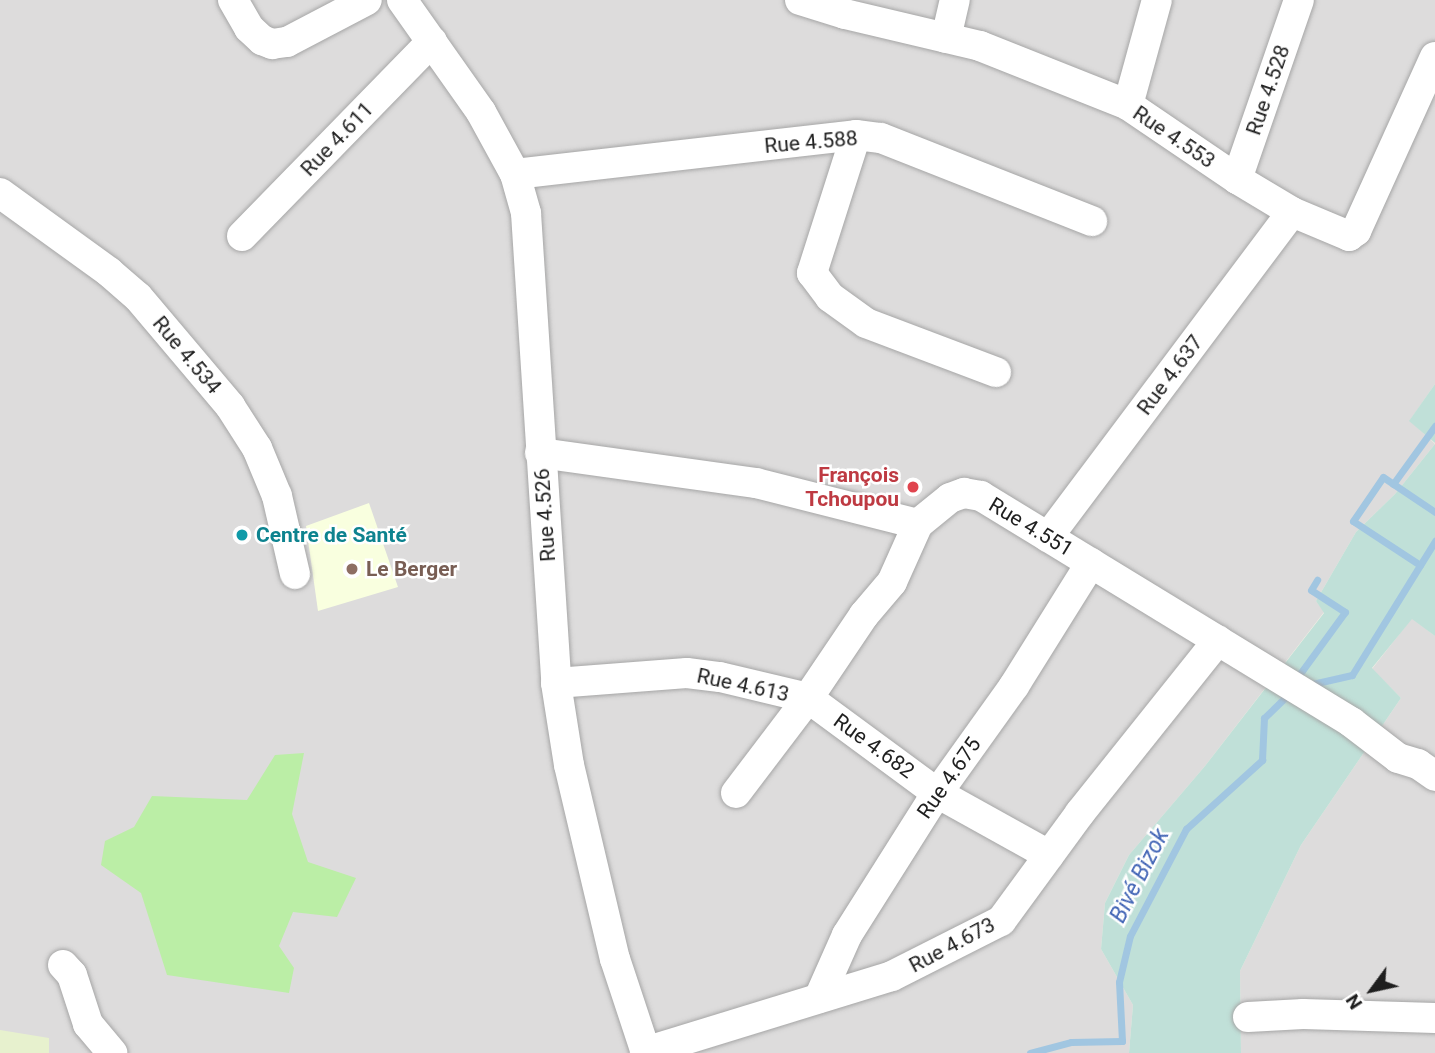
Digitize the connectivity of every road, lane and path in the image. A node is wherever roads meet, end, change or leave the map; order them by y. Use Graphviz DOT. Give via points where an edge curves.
graph roads {
  1 [pos="233,0"];
  2 [pos="367,0"];
  3 [pos="402,0"];
  4 [pos="800,0"];
  5 [pos="955,0"];
  6 [pos="1157,0"];
  7 [pos="1299,0"];
  8 [pos="946,38"];
  9 [pos="432,41"];
  10 [pos="1435,57"];
  11 [pos="1128,105"];
  12 [pos="856,135"];
  13 [pos="515,174"];
  14 [pos="1237,179"];
  15 [pos="0,193"];
  16 [pos="1292,212"];
  17 [pos="1092,221"];
  18 [pos="242,236"];
  19 [pos="996,372"];
  20 [pos="540,453"];
  21 [pos="918,524"];
  22 [pos="1048,537"];
  23 [pos="1091,563"];
  24 [pos="295,574"];
  25 [pos="1218,640"];
  26 [pos="556,683"];
  27 [pos="808,698"];
  28 [pos="1435,776"];
  29 [pos="736,793"];
  30 [pos="937,793"];
  31 [pos="1049,855"];
  32 [pos="63,965"];
  33 [pos="819,998"];
  34 [pos="1248,1017"];
  35 [pos="1435,1018"];
  36 [pos="646,1052"];
  37 [pos="112,1053"];
  1 -- 2 [label="street" via="249,28 272,44 297,37"];
  3 -- 9 [label="street, Rue 4.526"];
  4 -- 8 [label="street, Rue 4.553"];
  5 -- 8 [label="street"];
  6 -- 11 [label="street"];
  7 -- 14 [label="street, Rue 4.528"];
  8 -- 11 [label="street, Rue 4.553" via="1004,54"];
  9 -- 13 [label="street, Rue 4.526" via="481,112"];
  9 -- 18 [label="street, Rue 4.611"];
  10 -- 16 [label="street, Rue 4.553" via="1356,231 1349,236"];
  11 -- 14 [label="street, Rue 4.553"];
  12 -- 13 [label="street, Rue 4.588"];
  12 -- 17 [label="street, Rue 4.588" via="881,138"];
  12 -- 19 [label="street" via="812,273 830,297 866,323"];
  13 -- 20 [label="street, Rue 4.526" via="526,213"];
  14 -- 16 [label="street, Rue 4.553"];
  15 -- 24 [label="street, Rue 4.534" via="138,297 230,406 257,448 278,496"];
  16 -- 22 [label="street, Rue 4.637"];
  20 -- 21 [label="street" via="756,483"];
  20 -- 26 [label="street, Rue 4.526"];
  21 -- 22 [label="street, Rue 4.551" via="950,498 964,493 981,496"];
  21 -- 27 [label="street, Rue 4.613" via="892,582"];
  22 -- 23 [label="street, Rue 4.551"];
  23 -- 25 [label="street, Rue 4.551"];
  23 -- 30 [label="street, Rue 4.675" via="1014,686"];
  25 -- 28 [label="street, Rue 4.551" via="1351,722 1398,758"];
  25 -- 31 [label="street, Rue 4.673"];
  26 -- 27 [label="street, Rue 4.613" via="687,673"];
  26 -- 36 [label="street, Rue 4.526" via="569,765 615,959"];
  27 -- 29 [label="street"];
  27 -- 30 [label="street, Rue 4.682"];
  30 -- 31 [label="street, Rue 4.682"];
  30 -- 33 [label="street, Rue 4.675" via="847,935"];
  31 -- 33 [label="street, Rue 4.673" via="1001,921 892,976"];
  32 -- 37 [label="street" via="72,975 88,1024"];
  33 -- 36 [label="street, Rue 4.673"];
  34 -- 35 [label="street"];
}
